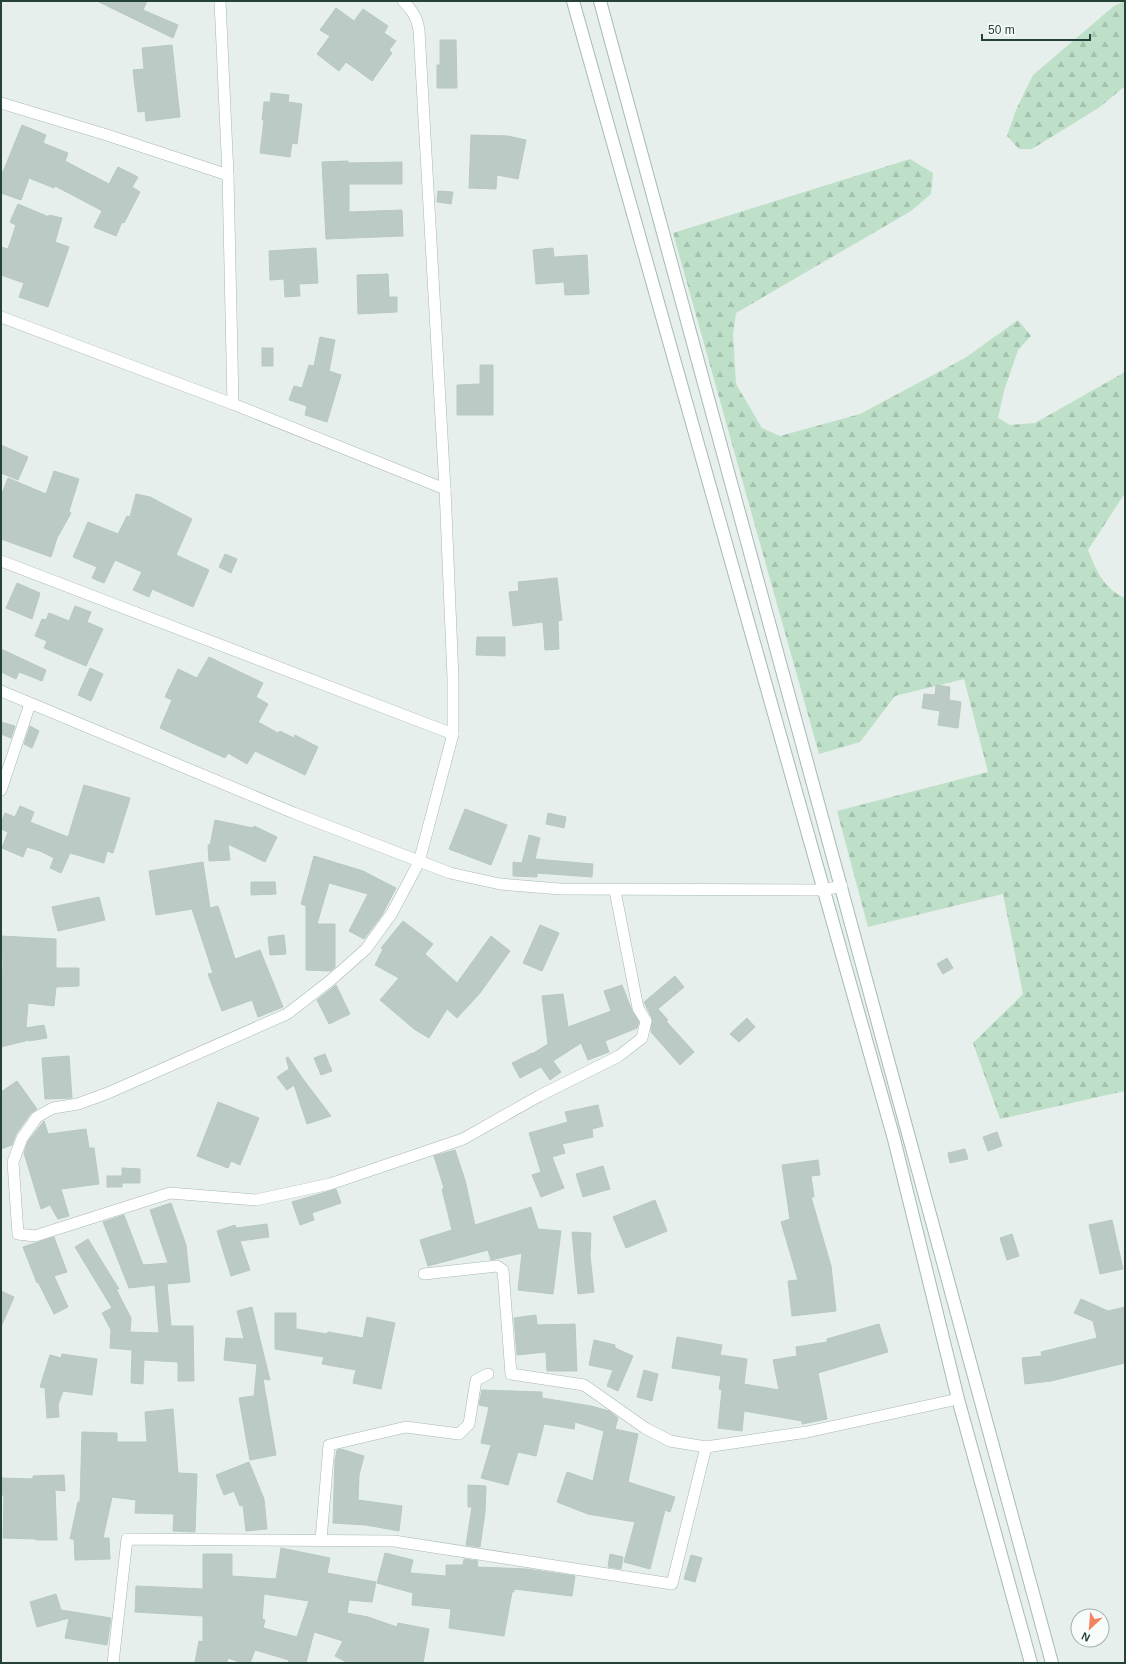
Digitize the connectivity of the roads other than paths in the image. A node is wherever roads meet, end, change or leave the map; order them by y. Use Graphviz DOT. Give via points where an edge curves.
graph roads {
  1 [pos="220,1"];
  2 [pos="403,1"];
  3 [pos="573,1"];
  4 [pos="600,1"];
  5 [pos="1,104"];
  6 [pos="228,175"];
  7 [pos="1,317"];
  8 [pos="233,404"];
  9 [pos="445,489"];
  10 [pos="1,561"];
  11 [pos="1,691"];
  12 [pos="30,704"];
  13 [pos="453,734"];
  14 [pos="1,790"];
  15 [pos="419,862"];
  16 [pos="842,886"];
  17 [pos="615,890"];
  18 [pos="823,890"];
  19 [pos="424,1274"];
  20 [pos="488,1374"];
  21 [pos="958,1399"];
  22 [pos="706,1448"];
  23 [pos="321,1540"];
  24 [pos="113,1663"];
  25 [pos="1030,1663"];
  26 [pos="1052,1663"];
  1 -- 6 [label="street"];
  2 -- 9 [label="street" via="413,11 419,30"];
  3 -- 18 [label="main road"];
  4 -- 16 [label="main road"];
  5 -- 6 [label="street" via="107,135"];
  6 -- 8 [label="street"];
  7 -- 8 [label="street"];
  8 -- 9 [label="street"];
  9 -- 13 [label="street"];
  10 -- 13 [label="street"];
  11 -- 12 [label="street"];
  12 -- 14 [label="street"];
  12 -- 15 [label="street"];
  13 -- 15 [label="street"];
  15 -- 17 [label="street" via="450,873 500,884"];
  15 -- 17 [label="street" via="392,913 366,949 287,1014 108,1093 78,1104 53,1108 38,1117 22,1138 13,1162 18,1234 35,1236 170,1193 256,1200 330,1184 463,1139 539,1096 619,1056 642,1038 646,1021 638,1008"];
  16 -- 18 [label="street"];
  16 -- 26 [label="main road"];
  17 -- 18 [label="street"];
  18 -- 21 [label="main road" via="894,1139"];
  19 -- 22 [label="street" via="501,1267 511,1374 584,1384 645,1428 670,1441"];
  20 -- 23 [label="street" via="476,1380 469,1424 459,1434 406,1427 329,1445"];
  21 -- 22 [label="street" via="807,1432"];
  21 -- 25 [label="main road"];
  22 -- 23 [label="street" via="672,1584 394,1541"];
  23 -- 24 [label="street" via="127,1539"];
}
